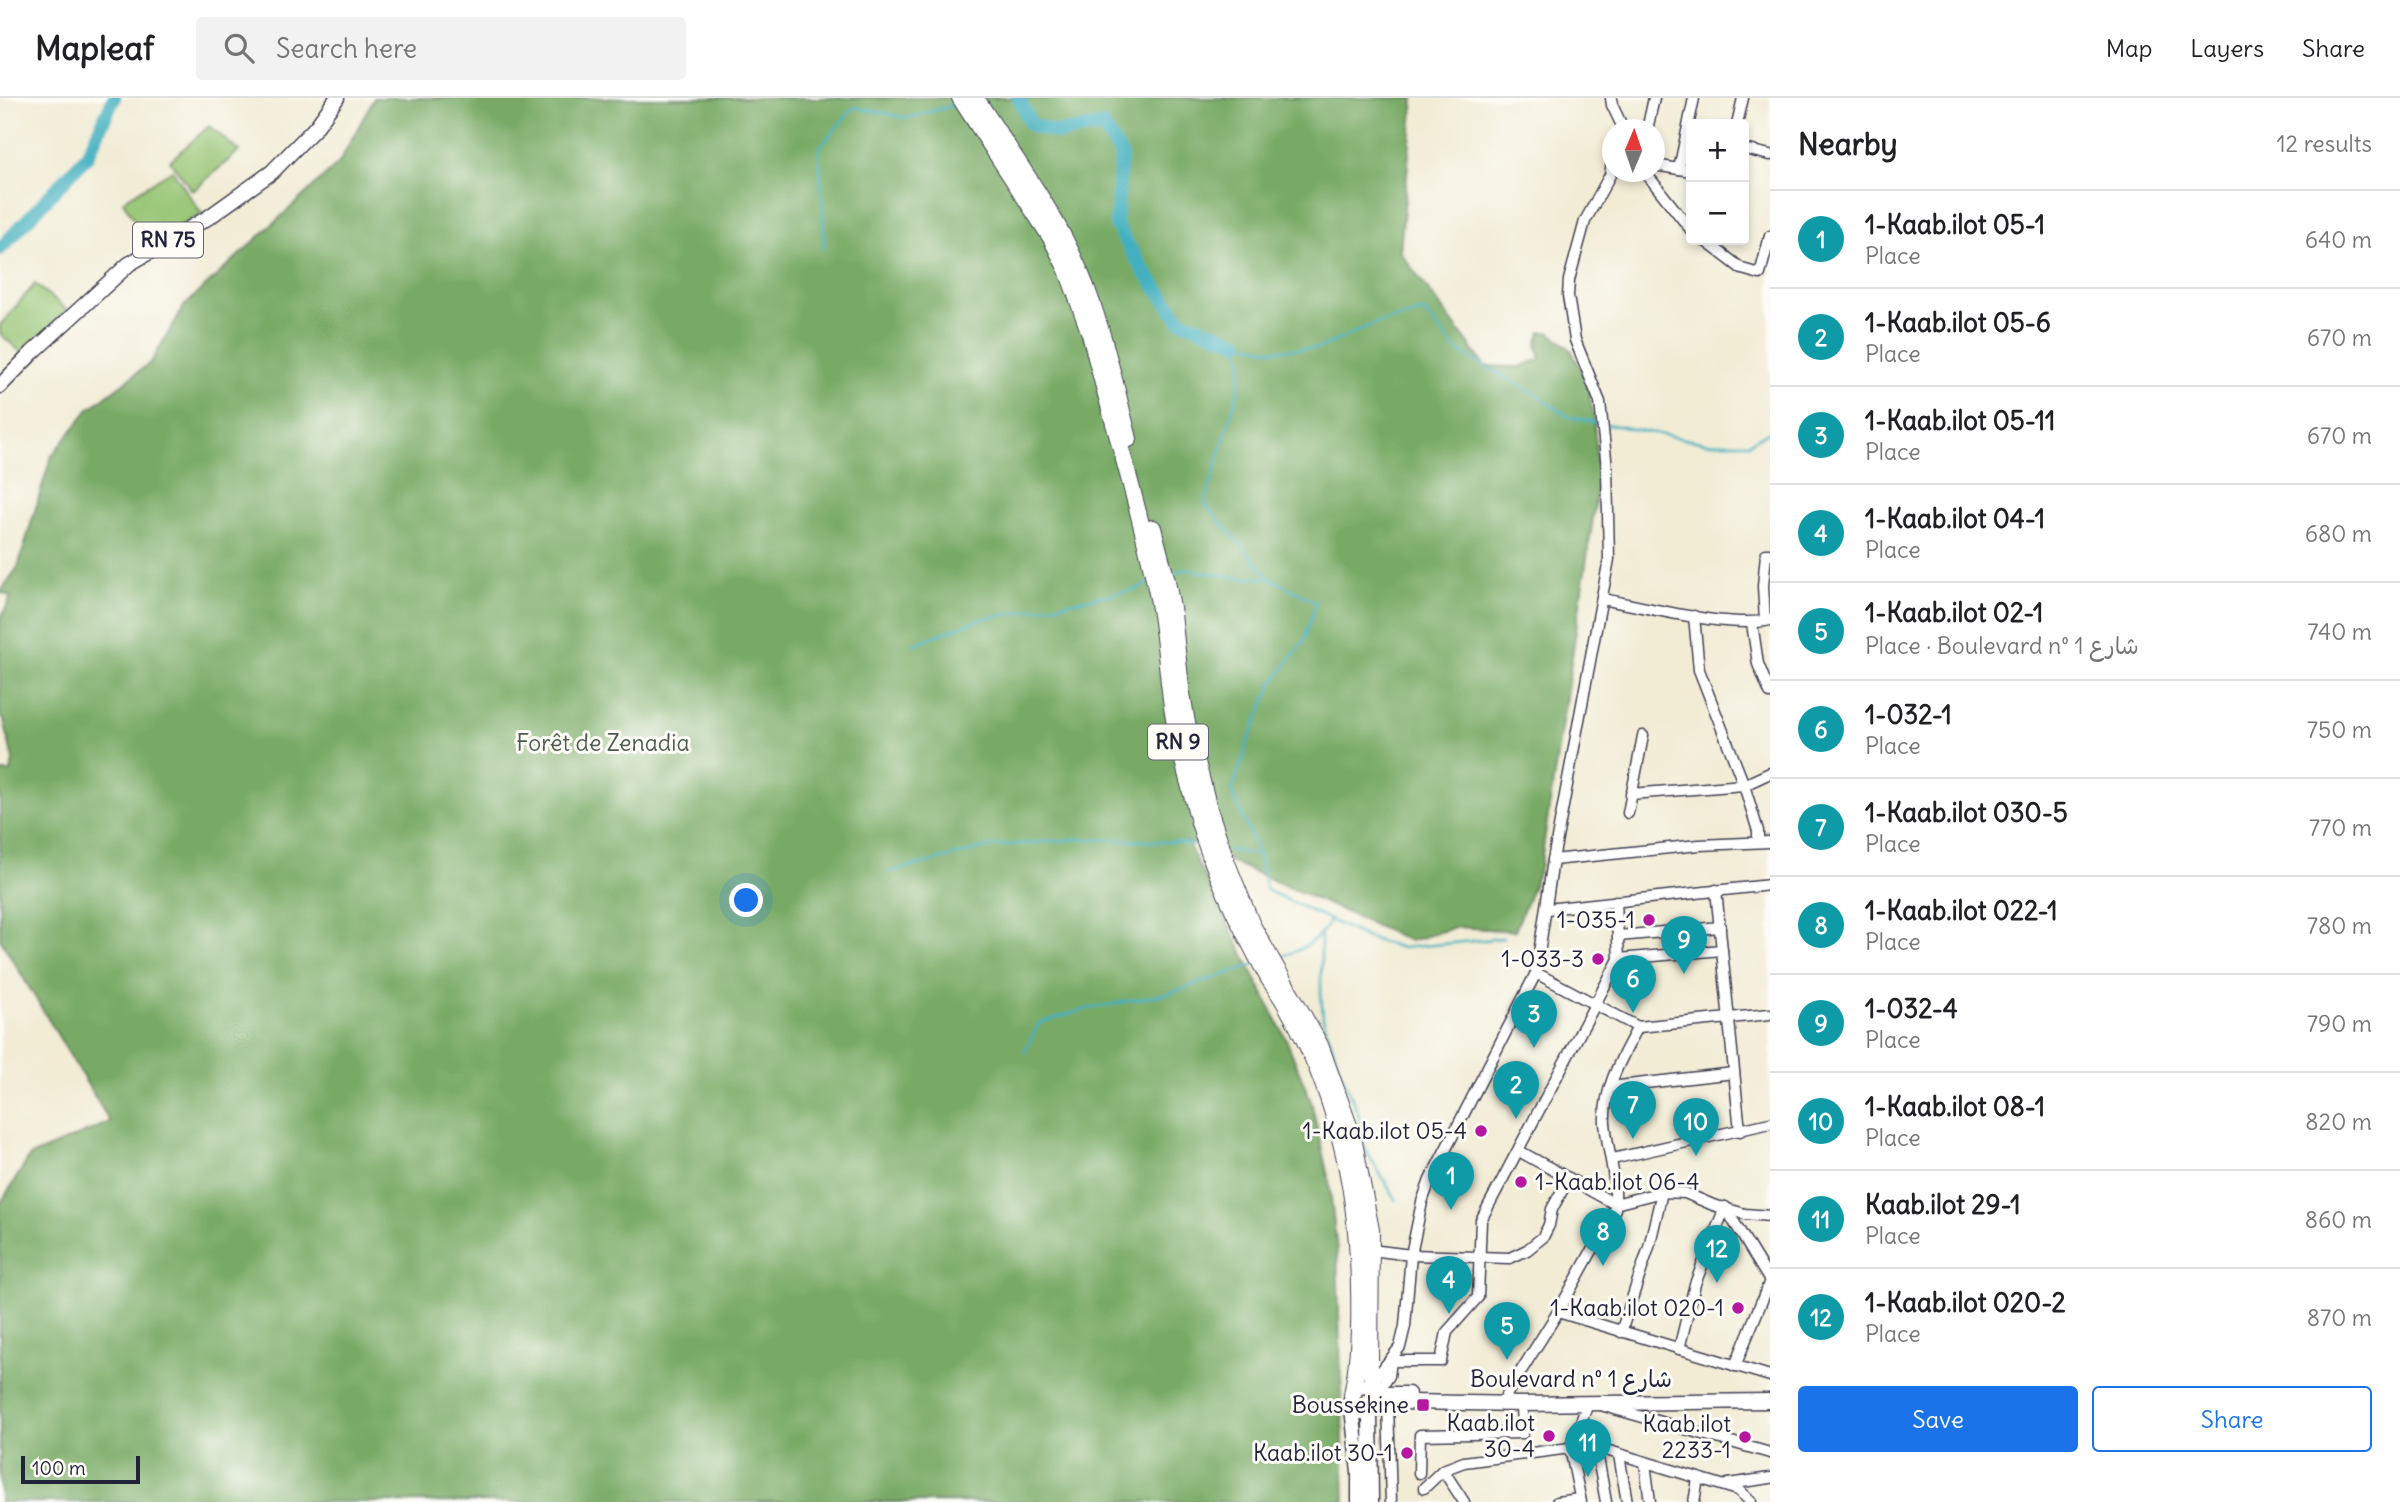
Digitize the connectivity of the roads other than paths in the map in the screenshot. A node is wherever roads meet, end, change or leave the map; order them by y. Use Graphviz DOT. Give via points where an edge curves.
graph roads {
  1 [pos="337,98"];
  2 [pos="960,98"];
  3 [pos="976,98"];
  4 [pos="1611,98"];
  5 [pos="1654,98"];
  6 [pos="1694,98"];
  7 [pos="1743,98"];
  8 [pos="1616,114"];
  9 [pos="1616,119"];
  10 [pos="1618,119"];
  11 [pos="1649,119"];
  12 [pos="1738,119"];
  13 [pos="1749,150"];
  14 [pos="1770,155"];
  15 [pos="1665,166"];
  16 [pos="1679,169"];
  17 [pos="1686,170"];
  18 [pos="1606,182"];
  19 [pos="1653,182"];
  20 [pos="1686,224"];
  21 [pos="1770,236"];
  22 [pos="1713,245"];
  23 [pos="0,386"];
  24 [pos="1770,554"];
  25 [pos="1602,599"];
  26 [pos="1694,616"];
  27 [pos="1767,620"];
  28 [pos="1752,623"];
  29 [pos="1770,693"];
  30 [pos="1643,736"];
  31 [pos="1770,773"];
  32 [pos="1744,785"];
  33 [pos="1631,794"];
  34 [pos="1628,813"];
  35 [pos="1764,841"];
  36 [pos="1553,860"];
  37 [pos="1770,885"];
  38 [pos="1716,890"];
  39 [pos="1616,901"];
  40 [pos="1546,909"];
  41 [pos="1720,927"];
  42 [pos="1618,936"];
  43 [pos="1722,950"];
  44 [pos="1619,959"];
  45 [pos="1536,973"];
  46 [pos="1594,1004"];
  47 [pos="1770,1014"];
  48 [pos="1729,1018"];
  49 [pos="1637,1027"];
  50 [pos="1734,1073"];
  51 [pos="1610,1087"];
  52 [pos="1770,1123"];
  53 [pos="1740,1130"];
  54 [pos="1519,1151"];
  55 [pos="1612,1159"];
  56 [pos="1569,1178"];
  57 [pos="1662,1192"];
  58 [pos="1615,1204"];
  59 [pos="1725,1207"];
  60 [pos="1770,1216"];
  61 [pos="1371,1250"];
  62 [pos="1412,1255"];
  63 [pos="1478,1255"];
  64 [pos="1770,1281"];
  65 [pos="1558,1312"];
  66 [pos="1621,1332"];
  67 [pos="1679,1349"];
  68 [pos="1391,1361"];
  69 [pos="1735,1366"];
  70 [pos="1770,1376"];
  71 [pos="1770,1394"];
  72 [pos="1506,1395"];
  73 [pos="1375,1397"];
  74 [pos="1352,1399"];
  75 [pos="1770,1401"];
  76 [pos="1522,1404"];
  77 [pos="1592,1404"];
  78 [pos="1595,1447"];
  79 [pos="1570,1448"];
  80 [pos="1770,1453"];
  81 [pos="1619,1455"];
  82 [pos="1645,1463"];
  83 [pos="1443,1470"];
  84 [pos="1419,1473"];
  85 [pos="1770,1478"];
  86 [pos="1698,1479"];
  87 [pos="1721,1485"];
  88 [pos="1424,1488"];
  89 [pos="1738,1490"];
  90 [pos="1581,1500"];
  91 [pos="1359,1502"];
  92 [pos="1371,1502"];
  93 [pos="1391,1502"];
  94 [pos="1464,1502"];
  95 [pos="1557,1502"];
  96 [pos="1606,1502"];
  97 [pos="1627,1502"];
  98 [pos="1650,1502"];
  99 [pos="1694,1502"];
  100 [pos="1735,1502"];
  101 [pos="1751,1502"];
  1 -- 23 [label="main road, RN 75" via="272,172 209,217 129,264"];
  2 -- 74 [label="highway, RN 9" via="1051,238 1074,290 1150,560 1182,763 1199,822 1240,926 1320,1073 1342,1139 1359,1246 1358,1349"];
  3 -- 61 [label="highway, RN 9" via="1064,237 1091,301 1167,581 1181,687 1209,809 1238,895 1331,1071 1362,1173"];
  4 -- 8 [label="street"];
  5 -- 11 [label="street"];
  6 -- 16 [label="street"];
  7 -- 12 [label="street"];
  8 -- 9 [label="street"];
  8 -- 10 [label="street"];
  13 -- 14 [label="street"];
  15 -- 16 [label="street"];
  16 -- 17 [label="street"];
  18 -- 25 [label="street" via="1585,221 1568,296 1575,340 1600,402 1609,559"];
  19 -- 20 [label="street"];
  21 -- 22 [label="street" via="1760,274 1742,269"];
  24 -- 27 [label="street" via="1766,554 1763,586"];
  25 -- 26 [label="street"];
  25 -- 36 [label="street"];
  26 -- 28 [label="street"];
  26 -- 32 [label="street" via="1699,670"];
  27 -- 28 [label="street"];
  28 -- 29 [label="street" via="1758,664"];
  30 -- 33 [label="street"];
  31 -- 32 [label="street"];
  32 -- 33 [label="street"];
  32 -- 35 [label="street"];
  33 -- 34 [label="street"];
  35 -- 36 [label="street"];
  36 -- 40 [label="street"];
  37 -- 38 [label="street"];
  38 -- 39 [label="street"];
  38 -- 41 [label="street"];
  39 -- 40 [label="street"];
  39 -- 42 [label="street"];
  40 -- 45 [label="street"];
  41 -- 42 [label="street"];
  41 -- 43 [label="street"];
  42 -- 44 [label="street"];
  43 -- 44 [label="street"];
  43 -- 48 [label="street"];
  44 -- 46 [label="street"];
  45 -- 46 [label="street"];
  45 -- 62 [label="street" via="1430,1180"];
  46 -- 49 [label="street"];
  46 -- 54 [label="street"];
  47 -- 48 [label="street"];
  48 -- 49 [label="street"];
  48 -- 50 [label="street"];
  49 -- 51 [label="street"];
  50 -- 51 [label="street"];
  50 -- 53 [label="street"];
  51 -- 55 [label="street" via="1605,1124"];
  52 -- 53 [label="street"];
  53 -- 55 [label="street"];
  54 -- 56 [label="street"];
  54 -- 63 [label="street" via="1481,1220"];
  55 -- 58 [label="street"];
  56 -- 58 [label="street"];
  56 -- 63 [label="street" via="1543,1237 1535,1244 1510,1258"];
  57 -- 58 [label="street"];
  57 -- 59 [label="street" via="1685,1193"];
  57 -- 66 [label="street"];
  58 -- 65 [label="street"];
  59 -- 60 [label="street"];
  59 -- 64 [label="street"];
  59 -- 67 [label="street" via="1695,1284"];
  61 -- 62 [label="street"];
  61 -- 73 [label="highway, RN 9" via="1370,1367"];
  62 -- 63 [label="street"];
  62 -- 68 [label="street" via="1405,1326"];
  63 -- 68 [label="street" via="1478,1297 1447,1332 1441,1361"];
  64 -- 69 [label="street"];
  65 -- 66 [label="street"];
  65 -- 72 [label="street"];
  66 -- 67 [label="street"];
  67 -- 69 [label="street"];
  68 -- 73 [label="street"];
  69 -- 70 [label="street"];
  71 -- 72 [label="main road, Boulevard n° شارع 1"];
  72 -- 73 [label="main road, Boulevard n° شارع 1"];
  73 -- 74 [label="main road" via="1361,1386"];
  73 -- 74 [label="main road" via="1357,1411"];
  73 -- 76 [label="main road, Boulevard n° شارع 1"];
  73 -- 92 [label="main road"];
  73 -- 93 [label="street"];
  74 -- 91 [label="main road, RN 9"];
  75 -- 77 [label="main road, Boulevard n° شارع 1"];
  76 -- 77 [label="main road, Boulevard n° شارع 1"];
  76 -- 84 [label="street" via="1523,1433 1420,1435"];
  77 -- 79 [label="street"];
  77 -- 80 [label="street"];
  78 -- 79 [label="street"];
  78 -- 81 [label="street"];
  78 -- 96 [label="street"];
  79 -- 83 [label="street" via="1482,1459"];
  79 -- 90 [label="street"];
  81 -- 82 [label="street"];
  81 -- 97 [label="street"];
  82 -- 86 [label="street"];
  82 -- 98 [label="street"];
  83 -- 88 [label="street"];
  83 -- 94 [label="street"];
  85 -- 87 [label="street"];
  86 -- 87 [label="street"];
  86 -- 99 [label="street"];
  87 -- 89 [label="street"];
  89 -- 100 [label="street"];
  89 -- 101 [label="street"];
  90 -- 95 [label="street"];
}
